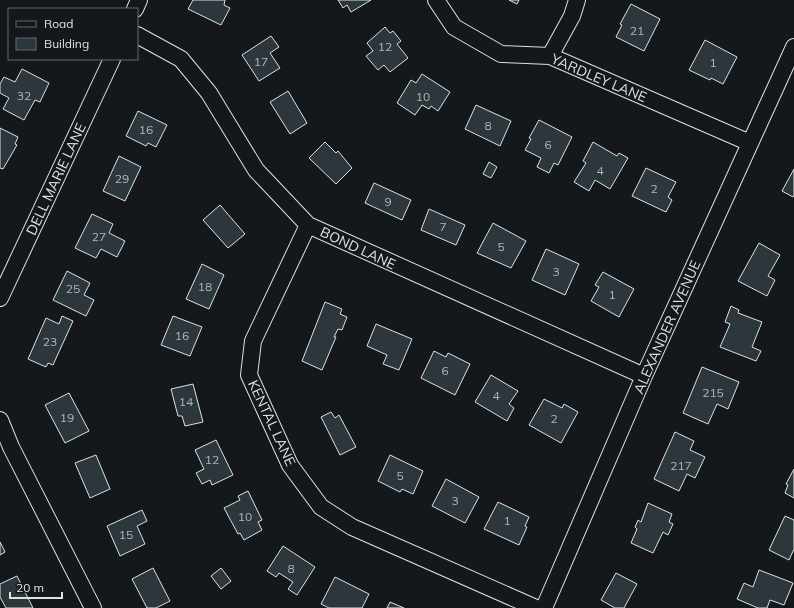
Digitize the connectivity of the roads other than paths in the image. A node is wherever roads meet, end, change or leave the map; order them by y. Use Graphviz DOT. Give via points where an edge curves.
graph roads {
  1 [pos="436,0"];
  2 [pos="577,0"];
  3 [pos="138,36"];
  4 [pos="794,47"];
  5 [pos="550,56"];
  6 [pos="112,60"];
  7 [pos="750,143"];
  8 [pos="308,225"];
  9 [pos="0,298"];
  10 [pos="644,376"];
  11 [pos="0,420"];
  12 [pos="93,608"];
  13 [pos="536,608"];
  14 [pos="544,608"];
  1 -- 5 [label="street, YARDLEY LANE" via="454,27 501,54"];
  2 -- 5 [label="street" via="572,16"];
  3 -- 8 [label="street, BOND LANE" via="180,59 209,93 256,170"];
  4 -- 7 [label="street, ALEXANDER AVENUE"];
  5 -- 7 [label="street, YARDLEY LANE"];
  6 -- 9 [label="street, DELL MARIE LANE"];
  7 -- 10 [label="street, ALEXANDER AVENUE"];
  8 -- 10 [label="street, BOND LANE"];
  8 -- 13 [label="street, KENTAL LANE" via="253,341 249,375 290,465 321,507 352,527"];
  10 -- 14 [label="street, ALEXANDER AVENUE"];
  11 -- 12 [label="street" via="11,447"];
}
